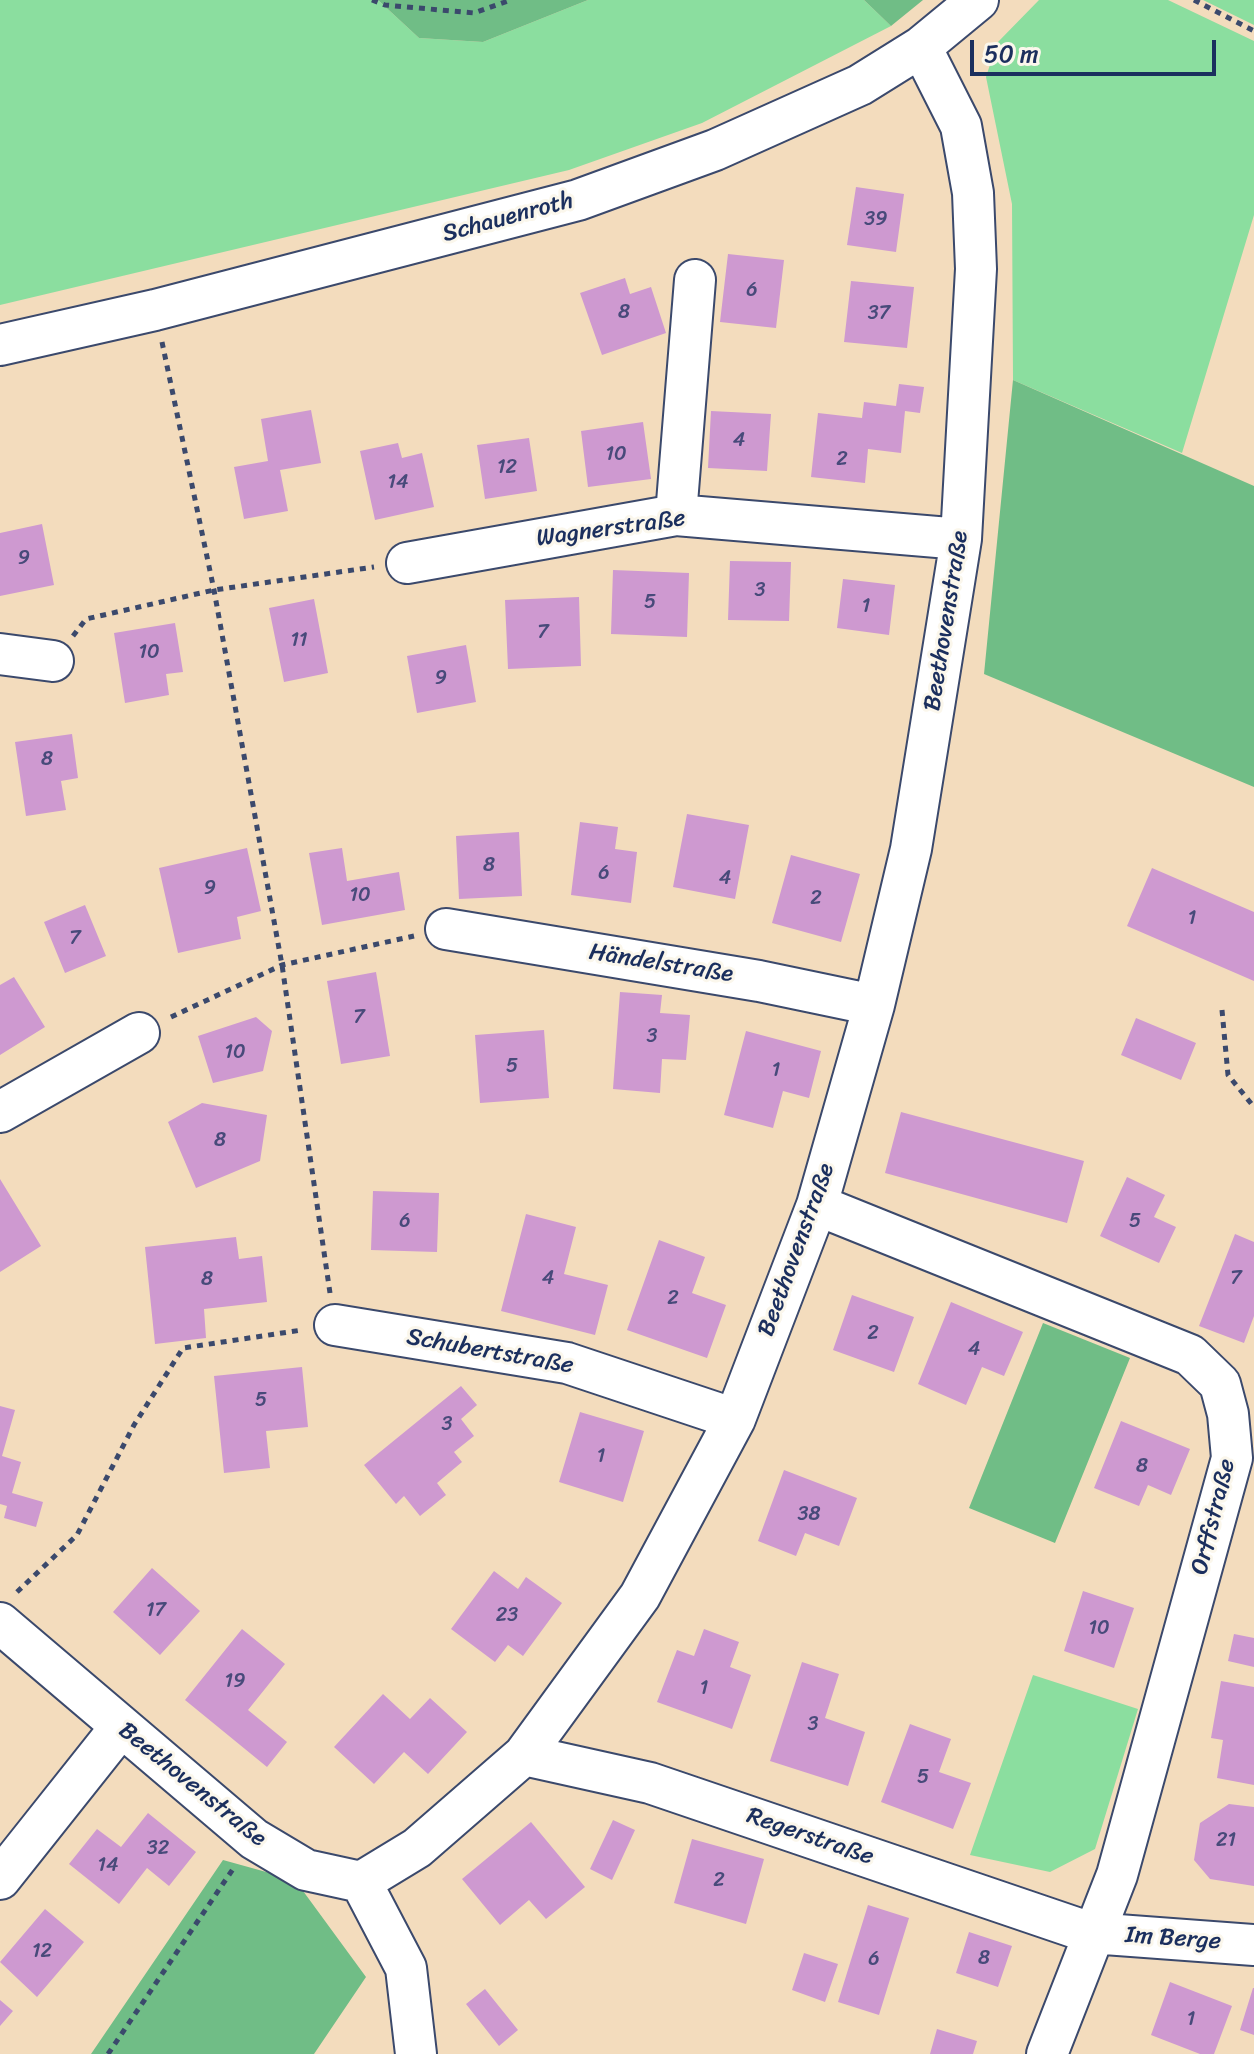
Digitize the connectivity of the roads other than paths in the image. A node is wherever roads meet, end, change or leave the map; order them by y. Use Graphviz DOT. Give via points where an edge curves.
graph roads {
  1 [pos="978,0"];
  2 [pos="921,47"];
  3 [pos="695,280"];
  4 [pos="0,345"];
  5 [pos="676,515"];
  6 [pos="961,539"];
  7 [pos="407,563"];
  8 [pos="0,654"];
  9 [pos="53,661"];
  10 [pos="446,929"];
  11 [pos="874,1005"];
  12 [pos="139,1033"];
  13 [pos="0,1112"];
  14 [pos="817,1205"];
  15 [pos="335,1325"];
  16 [pos="1241,1409"];
  17 [pos="735,1419"];
  18 [pos="6,1610"];
  19 [pos="120,1728"];
  20 [pos="524,1755"];
  21 [pos="0,1879"];
  22 [pos="361,1882"];
  23 [pos="1091,1933"];
  24 [pos="1254,1945"];
  25 [pos="416,2054"];
  26 [pos="1047,2054"];
  1 -- 2 [label="street, Schauenroth"];
  2 -- 4 [label="street, Schauenroth" via="860,85 730,144 578,200"];
  2 -- 6 [label="street, Beethovenstraße" via="961,126 973,193 976,269"];
  3 -- 5 [label="street"];
  5 -- 6 [label="street, Wagnerstraße"];
  5 -- 7 [label="street, Wagnerstraße"];
  6 -- 11 [label="street, Beethovenstraße" via="911,849"];
  8 -- 9 [label="street"];
  10 -- 11 [label="street, Händelstraße"];
  11 -- 14 [label="street, Beethovenstraße"];
  12 -- 13 [label="street"];
  14 -- 16 [label="street, Orffstraße" via="1190,1355"];
  14 -- 17 [label="street, Beethovenstraße"];
  15 -- 17 [label="street, Schubertstraße" via="567,1363"];
  16 -- 23 [label="street, Orffstraße" via="1117,1875"];
  17 -- 20 [label="street, Beethovenstraße" via="640,1596"];
  18 -- 19 [label="street, Beethovenstraße"];
  19 -- 21 [label="street"];
  19 -- 22 [label="street, Beethovenstraße" via="254,1839 306,1870"];
  20 -- 22 [label="street, Beethovenstraße" via="417,1848"];
  20 -- 23 [label="street, Regerstraße" via="650,1783"];
  22 -- 25 [label="street" via="406,1968"];
  23 -- 24 [label="street, Im Berge"];
  23 -- 26 [label="street, Orffstraße"];
}
